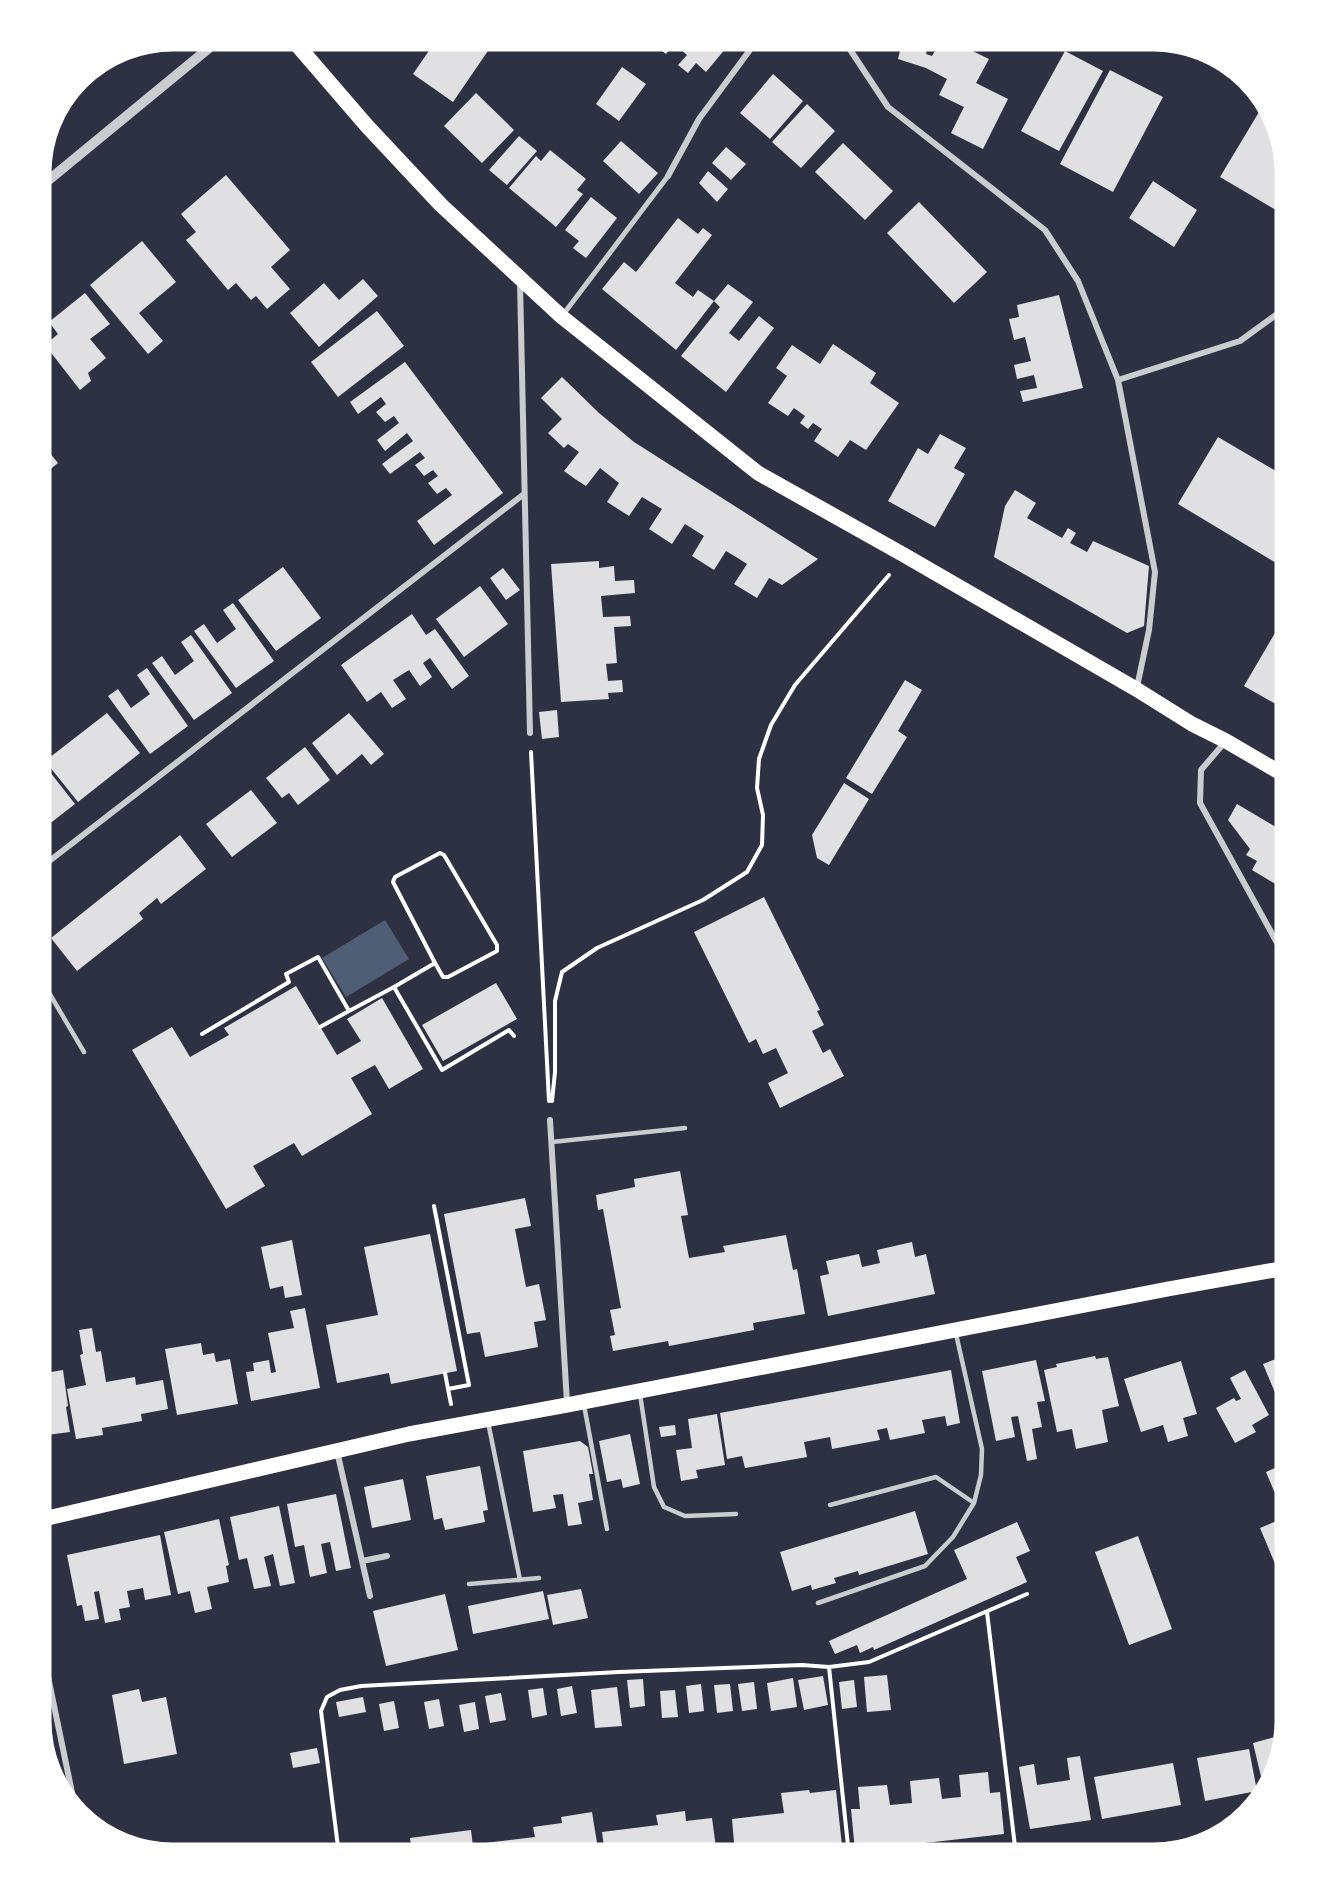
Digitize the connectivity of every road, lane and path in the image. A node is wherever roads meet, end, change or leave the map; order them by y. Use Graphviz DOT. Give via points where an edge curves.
graph roads {
  1 [pos="207,50"];
  2 [pos="301,50"];
  3 [pos="750,50"];
  4 [pos="851,50"];
  5 [pos="668,176"];
  6 [pos="50,179"];
  7 [pos="520,279"];
  8 [pos="1276,315"];
  9 [pos="562,317"];
  10 [pos="1118,380"];
  11 [pos="524,494"];
  12 [pos="904,555"];
  13 [pos="1136,689"];
  14 [pos="530,733"];
  15 [pos="1226,741"];
  16 [pos="1276,770"];
  17 [pos="50,860"];
  18 [pos="1276,941"];
  19 [pos="435,963"];
  20 [pos="394,987"];
  21 [pos="50,994"];
  22 [pos="349,1011"];
  23 [pos="320,1027"];
  24 [pos="202,1034"];
  25 [pos="513,1036"];
  26 [pos="84,1052"];
  27 [pos="550,1119"];
  28 [pos="685,1128"];
  29 [pos="552,1142"];
  30 [pos="434,1206"];
  31 [pos="1276,1270"];
  32 [pos="956,1330"];
  33 [pos="445,1373"];
  34 [pos="448,1389"];
  35 [pos="639,1391"];
  36 [pos="584,1402"];
  37 [pos="567,1406"];
  38 [pos="487,1419"];
  39 [pos="455,1426"];
  40 [pos="337,1450"];
  41 [pos="974,1503"];
  42 [pos="830,1505"];
  43 [pos="736,1514"];
  44 [pos="50,1517"];
  45 [pos="607,1529"];
  46 [pos="387,1556"];
  47 [pos="362,1561"];
  48 [pos="539,1578"];
  49 [pos="520,1580"];
  50 [pos="469,1584"];
  51 [pos="1027,1594"];
  52 [pos="370,1596"];
  53 [pos="818,1603"];
  54 [pos="987,1612"];
  55 [pos="829,1667"];
  56 [pos="50,1686"];
  57 [pos="72,1792"];
  58 [pos="338,1844"];
  59 [pos="848,1844"];
  60 [pos="1015,1844"];
  1 -- 6 [label="street"];
  2 -- 7 [label="main road" via="433,197"];
  3 -- 5 [label="street" via="699,119"];
  4 -- 10 [label="street" via="888,107 1045,230 1078,281"];
  5 -- 9 [label="street"];
  7 -- 9 [label="main road"];
  7 -- 11 [label="street"];
  8 -- 10 [label="street" via="1240,341"];
  9 -- 12 [label="main road" via="758,473"];
  10 -- 13 [label="street" via="1155,572 1149,630"];
  11 -- 14 [label="street"];
  11 -- 17 [label="street"];
  12 -- 13 [label="main road"];
  12 -- 27 [label="path" via="795,685 771,725 759,759 757,788 763,814 762,845 747,872 703,900 597,948 562,972 555,1001 555,1072"];
  13 -- 15 [label="main road"];
  14 -- 27 [label="path"];
  15 -- 16 [label="main road"];
  15 -- 18 [label="street" via="1201,770 1200,803"];
  19 -- 19 [label="path" via="443,977 448,977 497,951 497,945 440,853 395,877 393,882"];
  19 -- 20 [label="path"];
  20 -- 22 [label="path"];
  20 -- 25 [label="path" via="442,1070 509,1030"];
  21 -- 26 [label="lane"];
  22 -- 23 [label="path"];
  22 -- 24 [label="path" via="318,957 286,974 289,982"];
  27 -- 29 [label="street"];
  28 -- 29 [label="lane"];
  29 -- 37 [label="street"];
  30 -- 34 [label="path" via="468,1385"];
  31 -- 32 [label="main road"];
  32 -- 35 [label="main road"];
  32 -- 41 [label="lane" via="982,1449"];
  33 -- 34 [label="path"];
  34 -- 39 [label="path"];
  35 -- 36 [label="main road"];
  35 -- 43 [label="lane" via="654,1487 664,1507 685,1516"];
  36 -- 37 [label="main road"];
  36 -- 45 [label="lane"];
  37 -- 38 [label="main road"];
  38 -- 39 [label="main road"];
  38 -- 49 [label="lane"];
  39 -- 40 [label="main road"];
  40 -- 44 [label="main road"];
  40 -- 47 [label="street"];
  41 -- 42 [label="lane" via="936,1477"];
  41 -- 53 [label="lane" via="953,1537 925,1566"];
  46 -- 47 [label="street"];
  47 -- 52 [label="street"];
  48 -- 49 [label="lane"];
  49 -- 50 [label="lane"];
  51 -- 54 [label="path"];
  54 -- 55 [label="path" via="869,1662"];
  54 -- 60 [label="path"];
  55 -- 58 [label="path" via="619,1672 340,1690 327,1697 321,1711"];
  55 -- 59 [label="path"];
  56 -- 57 [label="street"];
}
